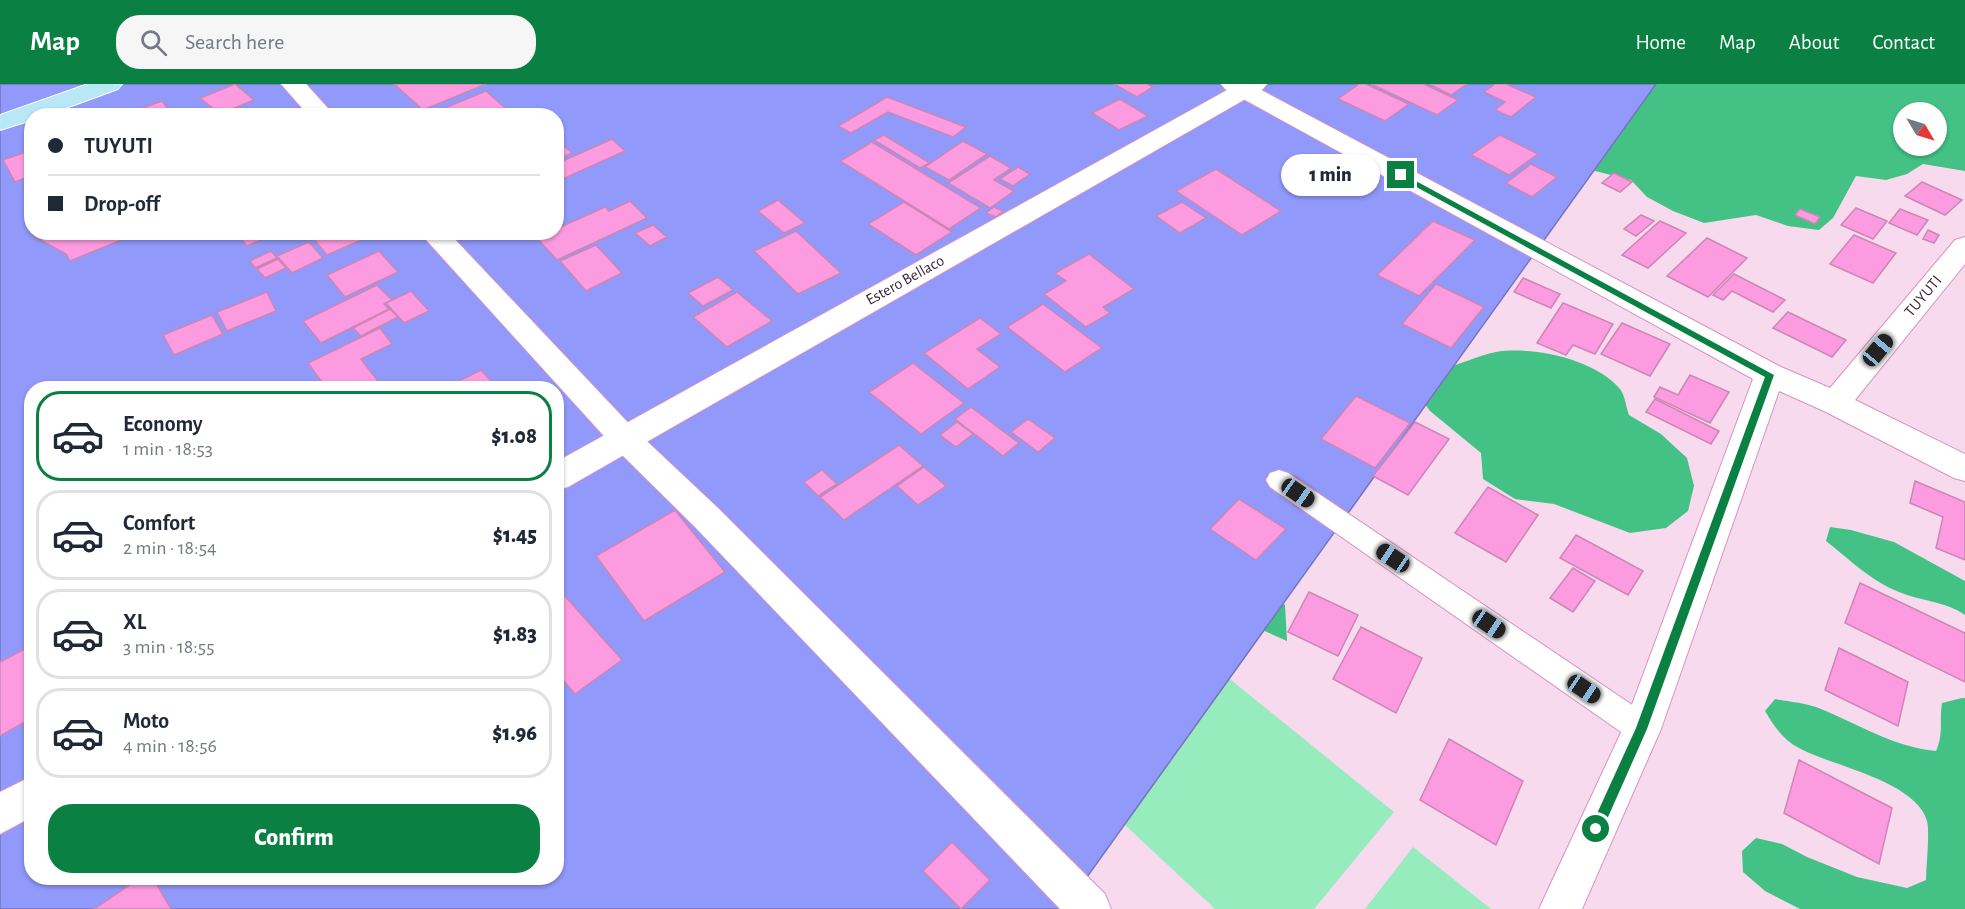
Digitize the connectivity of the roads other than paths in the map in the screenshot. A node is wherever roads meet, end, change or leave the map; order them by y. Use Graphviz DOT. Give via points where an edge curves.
graph roads {
  1 [pos="110,84"];
  2 [pos="293,84"];
  3 [pos="1248,89"];
  4 [pos="42,108"];
  5 [pos="316,108"];
  6 [pos="24,114"];
  7 [pos="0,123"];
  8 [pos="439,240"];
  9 [pos="1965,246"];
  10 [pos="1770,375"];
  11 [pos="1835,403"];
  12 [pos="624,438"];
  13 [pos="1965,469"];
  14 [pos="564,473"];
  15 [pos="1279,480"];
  16 [pos="1642,729"];
  17 [pos="24,800"];
  18 [pos="0,814"];
  19 [pos="1090,909"];
  20 [pos="1560,909"];
  1 -- 4 [label="highway"];
  2 -- 5 [label="street"];
  3 -- 10 [label="street"];
  3 -- 12 [label="street, Estero Bellaco"];
  6 -- 7 [label="highway"];
  8 -- 12 [label="street"];
  9 -- 11 [label="street, TUYUTI"];
  10 -- 11 [label="street"];
  10 -- 16 [label="street"];
  11 -- 13 [label="street"];
  12 -- 14 [label="street, Estero Bellaco"];
  12 -- 19 [label="street"];
  15 -- 16 [label="lane"];
  16 -- 20 [label="street"];
  17 -- 18 [label="street"];
}
